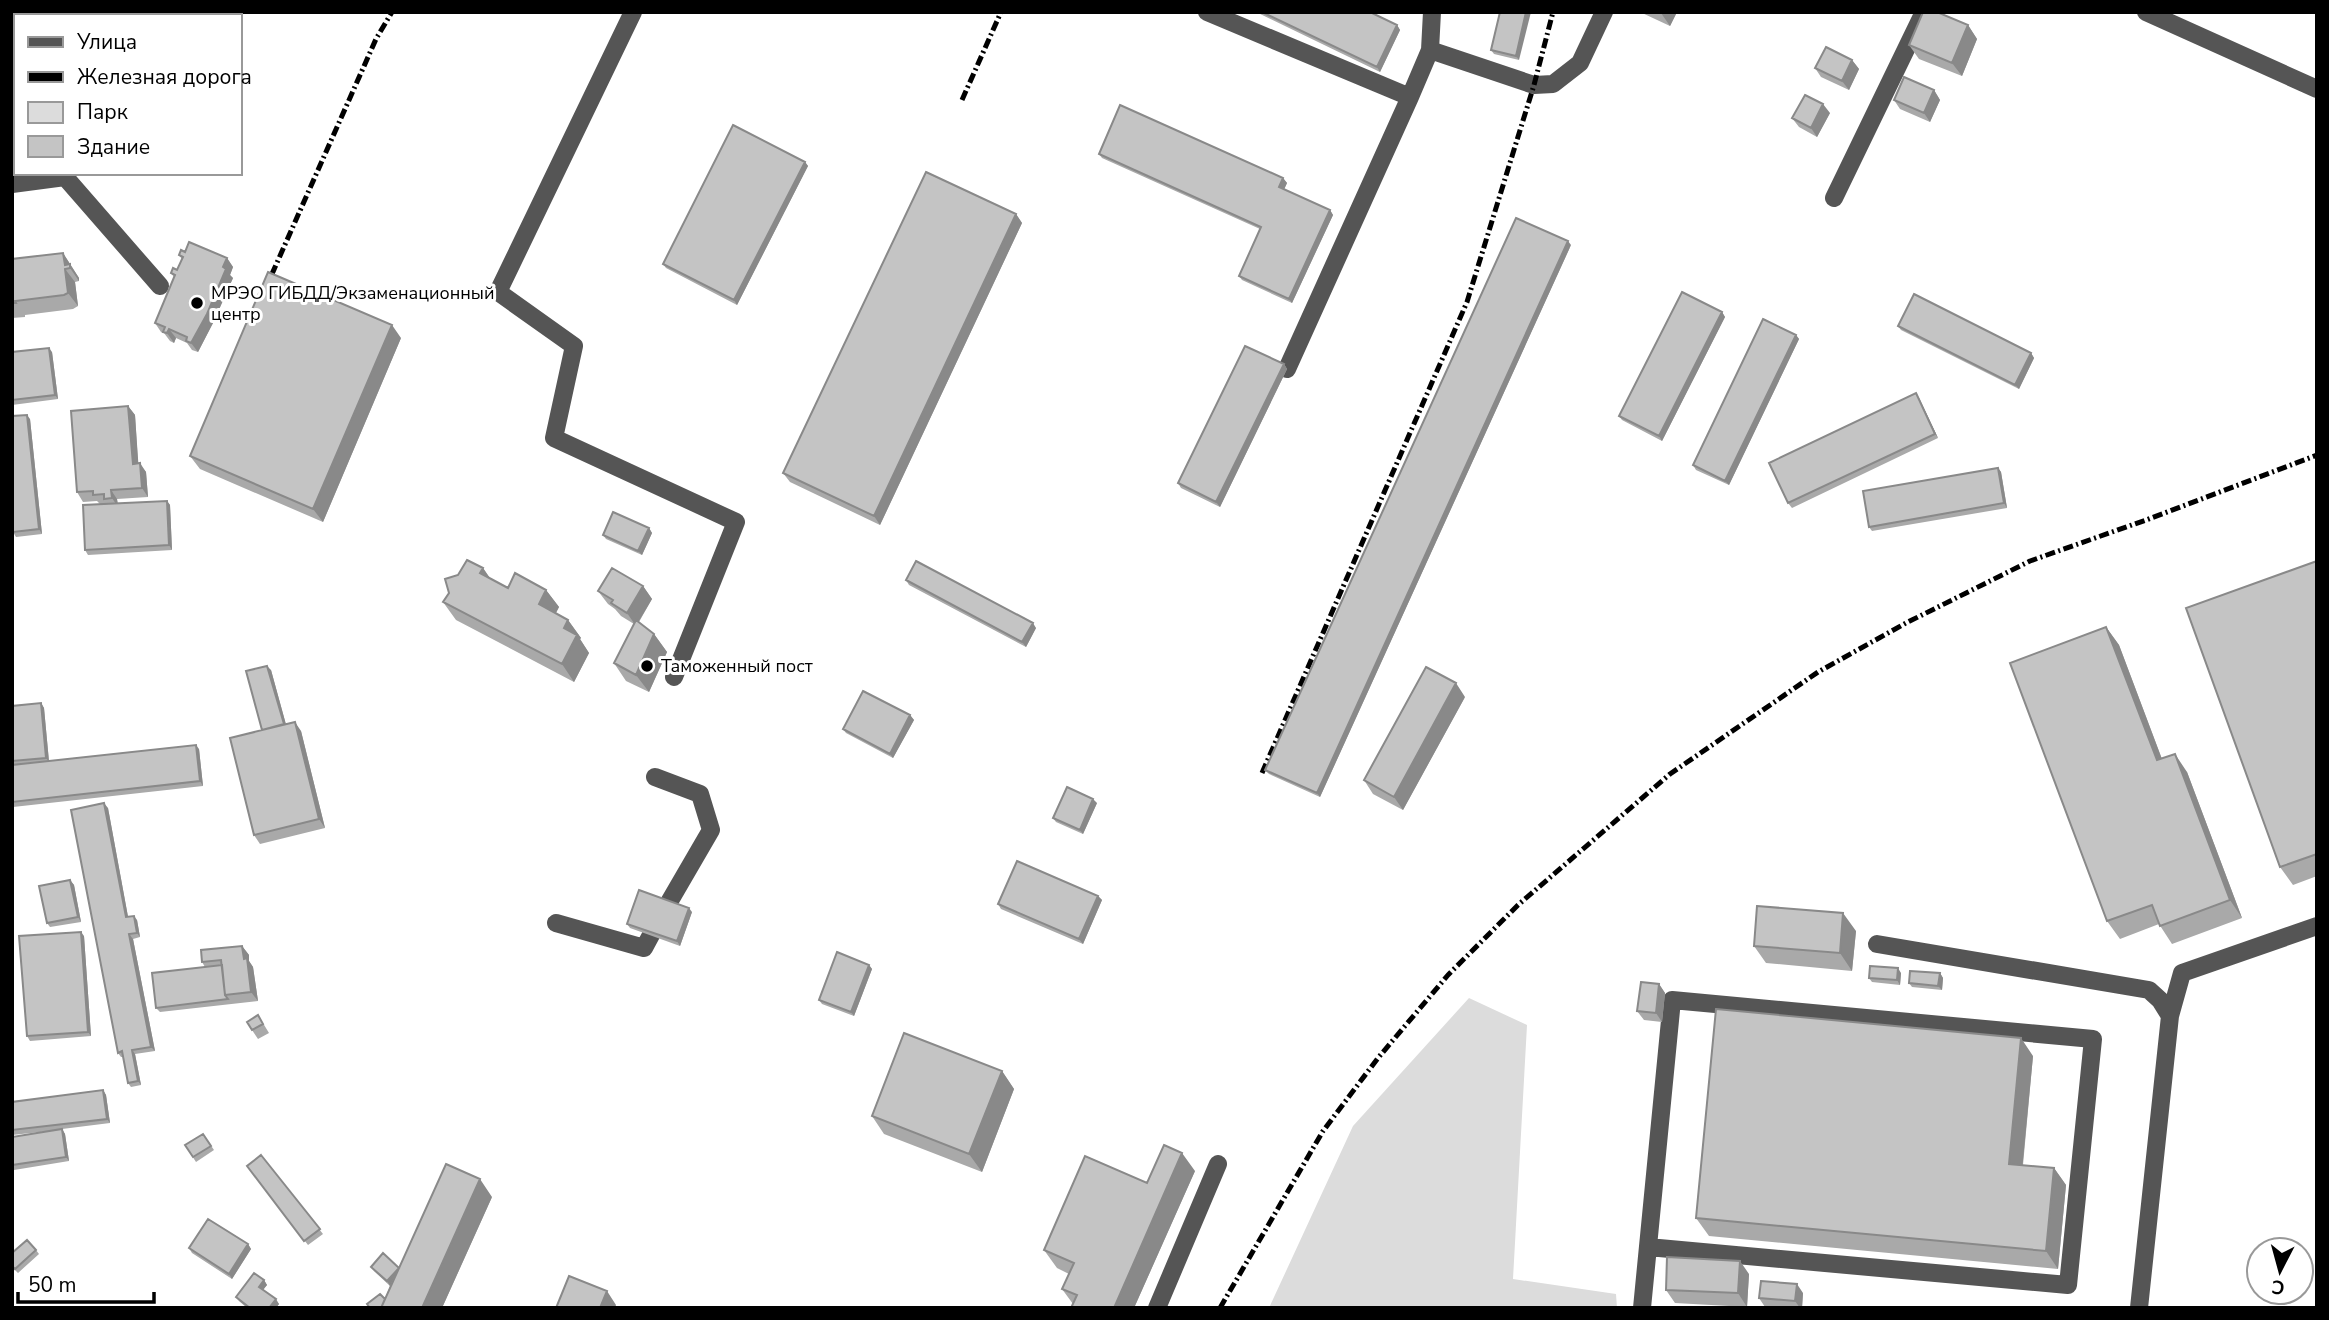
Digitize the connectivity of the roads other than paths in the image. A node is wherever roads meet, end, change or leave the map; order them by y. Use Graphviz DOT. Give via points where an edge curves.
graph roads {
  1 [pos="633,12"];
  2 [pos="1207,12"];
  3 [pos="1432,12"];
  4 [pos="1604,12"];
  5 [pos="1924,12"];
  6 [pos="2146,12"];
  7 [pos="1430,50"];
  8 [pos="2317,89"];
  9 [pos="1410,97"];
  10 [pos="12,184"];
  11 [pos="1834,198"];
  12 [pos="160,286"];
  13 [pos="1287,369"];
  14 [pos="674,677"];
  15 [pos="656,777"];
  16 [pos="668,904"];
  17 [pos="556,923"];
  18 [pos="2317,926"];
  19 [pos="651,935"];
  20 [pos="1877,944"];
  21 [pos="2170,1016"];
  22 [pos="1219,1164"];
  23 [pos="1648,1247"];
  24 [pos="1157,1308"];
  25 [pos="1642,1308"];
  26 [pos="2139,1308"];
  1 -- 14 [label="street" via="498,292 574,346 554,438 736,522"];
  2 -- 9 [label="street"];
  3 -- 7 [label="street"];
  4 -- 7 [label="street" via="1580,63 1553,84 1534,85"];
  5 -- 11 [label="street"];
  6 -- 8 [label="street"];
  7 -- 9 [label="street"];
  9 -- 13 [label="street"];
  10 -- 12 [label="street" via="65,177"];
  15 -- 16 [label="street" via="700,794 710,830"];
  17 -- 19 [label="street" via="644,948"];
  18 -- 21 [label="street" via="2182,972"];
  20 -- 21 [label="street" via="2149,990"];
  21 -- 26 [label="street"];
  22 -- 24 [label="street"];
  23 -- 23 [label="street" via="1672,1000 2093,1039 2068,1285"];
  23 -- 25 [label="street"];
}
